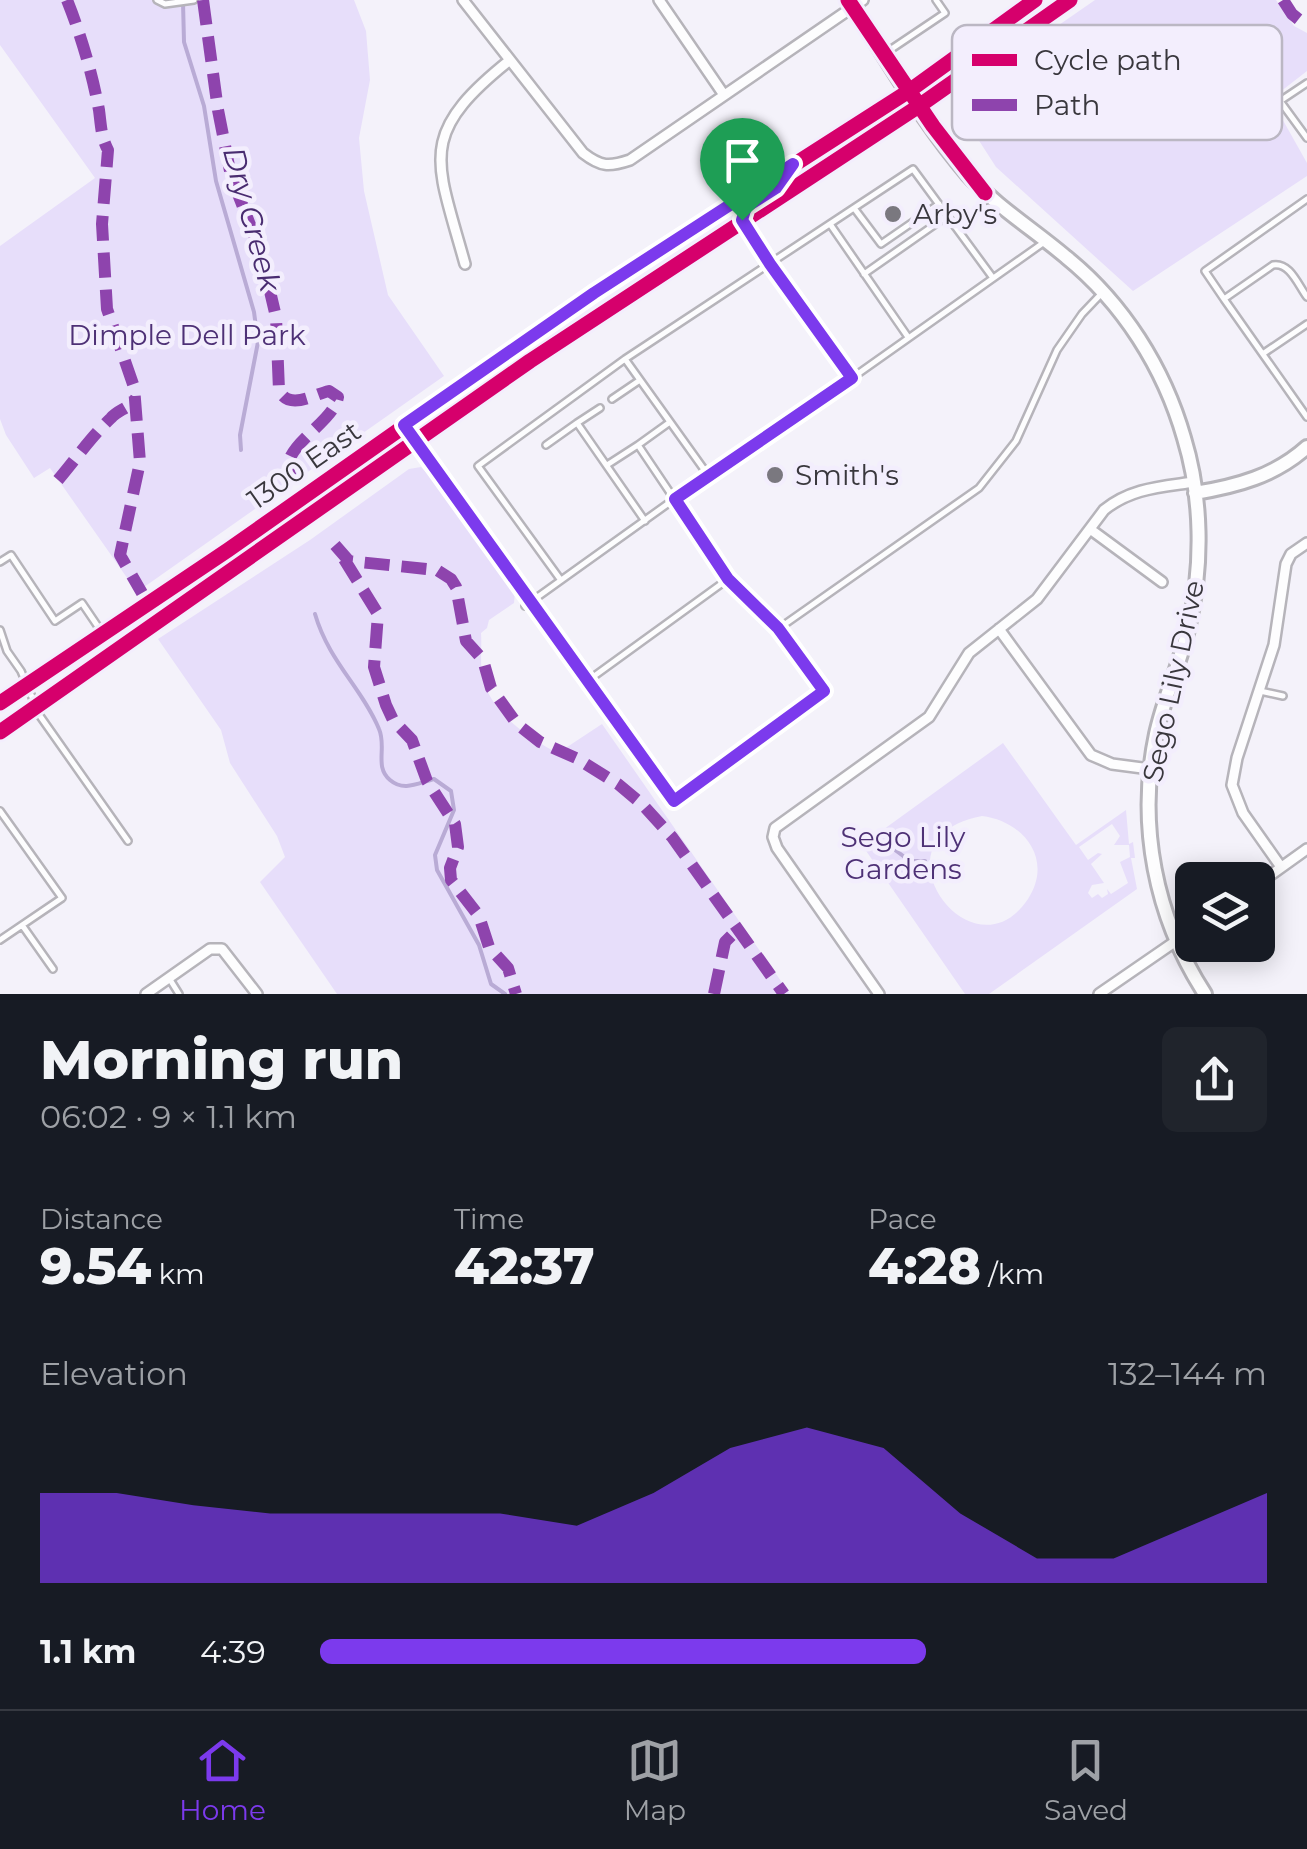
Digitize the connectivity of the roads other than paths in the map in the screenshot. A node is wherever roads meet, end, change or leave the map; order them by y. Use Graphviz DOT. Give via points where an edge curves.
graph roads {
  1 [pos="156,0"];
  2 [pos="194,0"];
  3 [pos="463,0"];
  4 [pos="659,0"];
  5 [pos="936,0"];
  6 [pos="1036,0"];
  7 [pos="1070,0"];
  8 [pos="855,2"];
  9 [pos="1001,25"];
  10 [pos="1034,25"];
  11 [pos="884,54"];
  12 [pos="510,60"];
  13 [pos="952,60"];
  14 [pos="1307,82"];
  15 [pos="952,83"];
  16 [pos="909,90"];
  17 [pos="724,95"];
  18 [pos="1282,100"];
  19 [pos="1282,104"];
  20 [pos="919,106"];
  21 [pos="1307,138"];
  22 [pos="793,164"];
  23 [pos="1307,199"];
  24 [pos="939,204"];
  25 [pos="854,208"];
  26 [pos="948,216"];
  27 [pos="742,220"];
  28 [pos="830,224"];
  29 [pos="1045,241"];
  30 [pos="465,264"];
  31 [pos="770,264"];
  32 [pos="864,274"];
  33 [pos="992,278"];
  34 [pos="1103,292"];
  35 [pos="1307,297"];
  36 [pos="1224,298"];
  37 [pos="1307,324"];
  38 [pos="909,338"];
  39 [pos="1263,354"];
  40 [pos="625,359"];
  41 [pos="852,378"];
  42 [pos="640,380"];
  43 [pos="612,399"];
  44 [pos="600,408"];
  45 [pos="1307,417"];
  46 [pos="670,422"];
  47 [pos="577,423"];
  48 [pos="404,425"];
  49 [pos="416,440"];
  50 [pos="546,444"];
  51 [pos="638,445"];
  52 [pos="1307,447"];
  53 [pos="606,466"];
  54 [pos="708,476"];
  55 [pos="1194,487"];
  56 [pos="675,499"];
  57 [pos="645,521"];
  58 [pos="1090,528"];
  59 [pos="1307,543"];
  60 [pos="0,562"];
  61 [pos="728,579"];
  62 [pos="560,581"];
  63 [pos="1162,582"];
  64 [pos="528,605"];
  65 [pos="778,628"];
  66 [pos="1000,629"];
  67 [pos="0,630"];
  68 [pos="103,634"];
  69 [pos="586,682"];
  70 [pos="26,685"];
  71 [pos="1260,691"];
  72 [pos="1283,696"];
  73 [pos="0,702"];
  74 [pos="35,706"];
  75 [pos="0,732"];
  76 [pos="1150,769"];
  77 [pos="0,811"];
  78 [pos="128,840"];
  79 [pos="1307,849"];
  80 [pos="1281,867"];
  81 [pos="1275,871"];
  82 [pos="22,925"];
  83 [pos="0,940"];
  84 [pos="1175,941"];
  85 [pos="1187,962"];
  86 [pos="52,969"];
  87 [pos="168,978"];
  88 [pos="146,994"];
  89 [pos="179,994"];
  90 [pos="257,994"];
  91 [pos="879,994"];
  92 [pos="1100,994"];
  93 [pos="1205,994"];
  1 -- 2 [label="lane"];
  3 -- 12 [label="street"];
  4 -- 17 [label="street"];
  5 -- 11 [label="lane" via="945,13"];
  6 -- 9 [label="main road, 1300 East"];
  7 -- 10 [label="main road, 1300 East"];
  8 -- 11 [label="street, Sego Lily Drive"];
  8 -- 17 [label="street"];
  11 -- 16 [label="street, Sego Lily Drive"];
  12 -- 17 [label="street" via="598,165 630,160"];
  12 -- 30 [label="street" via="460,104 442,138 442,177"];
  13 -- 16 [label="main road, 1300 East"];
  14 -- 18 [label="lane"];
  15 -- 20 [label="main road, 1300 East"];
  16 -- 20 [label="street, Sego Lily Drive"];
  16 -- 22 [label="main road, 1300 East"];
  19 -- 21 [label="lane"];
  20 -- 27 [label="main road, 1300 East"];
  20 -- 29 [label="street, Sego Lily Drive" via="985,193"];
  22 -- 27 [label="main road" via="776,188 746,207"];
  22 -- 48 [label="main road, 1300 East"];
  23 -- 36 [label="lane" via="1205,271"];
  24 -- 25 [label="lane" via="913,169"];
  24 -- 25 [label="lane" via="881,244"];
  24 -- 26 [label="lane"];
  25 -- 28 [label="lane"];
  26 -- 32 [label="lane"];
  26 -- 33 [label="lane"];
  27 -- 31 [label="lane"];
  27 -- 49 [label="main road, 1300 East"];
  28 -- 31 [label="lane"];
  28 -- 32 [label="lane"];
  29 -- 33 [label="lane"];
  29 -- 34 [label="street, Sego Lily Drive"];
  31 -- 40 [label="lane"];
  31 -- 41 [label="lane"];
  32 -- 38 [label="lane"];
  33 -- 38 [label="lane"];
  34 -- 55 [label="street, Sego Lily Drive" via="1160,375 1186,441"];
  34 -- 65 [label="lane" via="1056,350 1016,441 979,488"];
  35 -- 36 [label="lane" via="1280,264"];
  36 -- 39 [label="lane"];
  37 -- 39 [label="lane"];
  38 -- 41 [label="lane"];
  39 -- 45 [label="lane"];
  40 -- 42 [label="lane"];
  40 -- 62 [label="lane" via="478,466"];
  41 -- 54 [label="lane"];
  42 -- 43 [label="lane"];
  42 -- 46 [label="lane"];
  44 -- 47 [label="lane"];
  46 -- 51 [label="lane"];
  46 -- 54 [label="lane"];
  47 -- 50 [label="lane"];
  47 -- 53 [label="lane"];
  48 -- 49 [label="lane"];
  48 -- 68 [label="main road, 1300 East"];
  49 -- 64 [label="lane"];
  49 -- 74 [label="main road, 1300 East"];
  51 -- 53 [label="lane"];
  51 -- 56 [label="lane"];
  52 -- 55 [label="street" via="1234,486"];
  53 -- 57 [label="lane"];
  54 -- 56 [label="lane"];
  55 -- 58 [label="street" via="1131,492"];
  55 -- 76 [label="street, Sego Lily Drive" via="1194,598"];
  56 -- 57 [label="lane"];
  56 -- 61 [label="lane"];
  57 -- 62 [label="lane"];
  58 -- 63 [label="street"];
  58 -- 66 [label="street" via="1037,599"];
  59 -- 71 [label="street" via="1286,564"];
  60 -- 68 [label="lane" via="11,555 55,621 82,603"];
  61 -- 65 [label="lane"];
  61 -- 69 [label="lane"];
  62 -- 64 [label="lane"];
  64 -- 69 [label="lane"];
  65 -- 69 [label="lane" via="824,691 674,801"];
  66 -- 76 [label="street" via="1091,755"];
  66 -- 91 [label="street" via="969,654 929,718 775,828 777,848"];
  67 -- 70 [label="lane"];
  68 -- 70 [label="main road, 1300 East"];
  70 -- 73 [label="main road, 1300 East"];
  70 -- 74 [label="lane"];
  71 -- 72 [label="lane"];
  71 -- 80 [label="street" via="1232,785 1242,813"];
  74 -- 75 [label="main road, 1300 East"];
  74 -- 78 [label="lane"];
  76 -- 84 [label="street, Sego Lily Drive" via="1151,848"];
  77 -- 82 [label="lane" via="62,898"];
  79 -- 80 [label="street"];
  80 -- 81 [label="street"];
  82 -- 83 [label="lane"];
  82 -- 86 [label="lane"];
  84 -- 92 [label="street"];
  85 -- 93 [label="street, Sego Lily Drive"];
  87 -- 88 [label="street"];
  87 -- 89 [label="lane"];
  87 -- 90 [label="street" via="210,949 222,949"];
}
